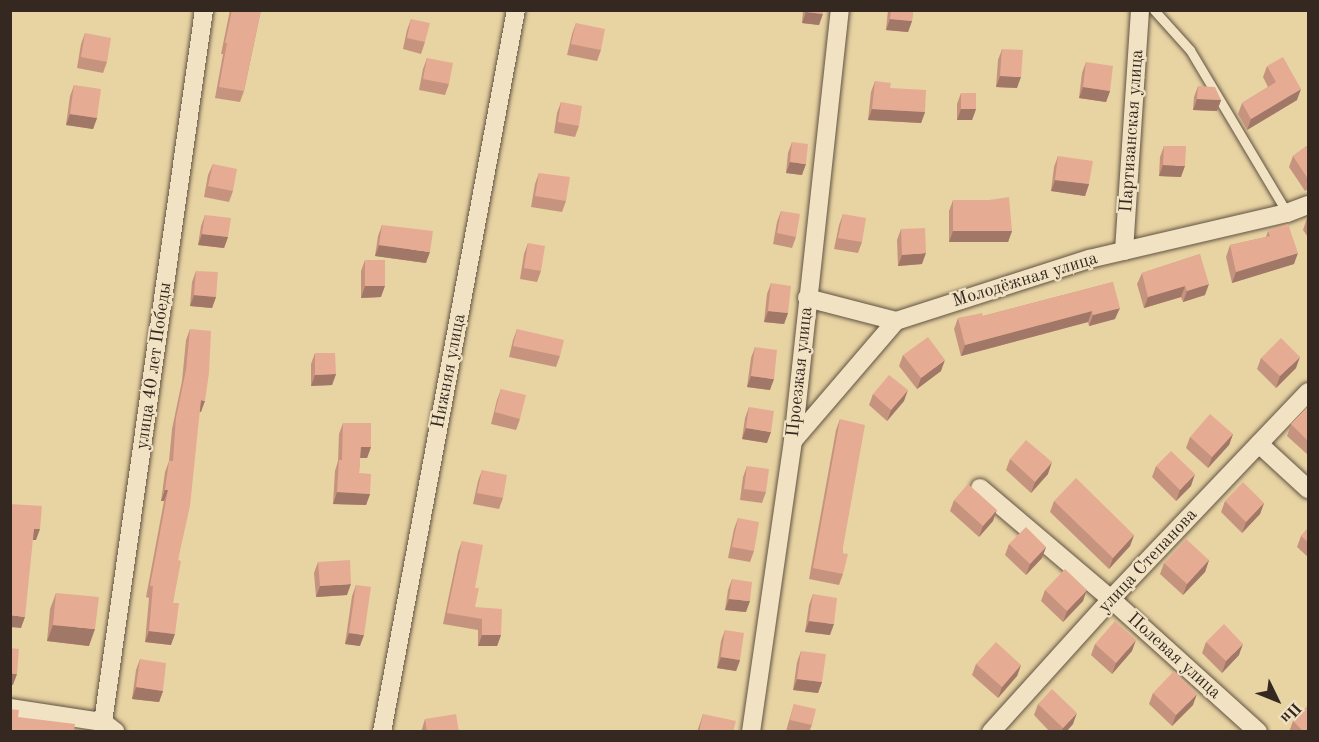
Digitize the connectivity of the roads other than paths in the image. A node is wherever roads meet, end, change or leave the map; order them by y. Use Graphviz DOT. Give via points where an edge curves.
graph roads {
  1 [pos="204,10"];
  2 [pos="516,10"];
  3 [pos="840,10"];
  4 [pos="1140,10"];
  5 [pos="1154,10"];
  6 [pos="1308,205"];
  7 [pos="1287,213"];
  8 [pos="1124,250"];
  9 [pos="807,298"];
  10 [pos="896,321"];
  11 [pos="1308,392"];
  12 [pos="794,441"];
  13 [pos="1259,444"];
  14 [pos="980,488"];
  15 [pos="1308,489"];
  16 [pos="1111,599"];
  17 [pos="10,708"];
  18 [pos="110,727"];
  19 [pos="382,732"];
  20 [pos="751,732"];
  21 [pos="991,732"];
  22 [pos="1258,732"];
  1 -- 18 [label="street, улица 40 лет Победы"];
  2 -- 19 [label="street, Нижняя улица"];
  3 -- 9 [label="street, Проезжая улица"];
  4 -- 8 [label="street, Партизанская улица"];
  5 -- 7 [label="lane" via="1190,50"];
  6 -- 7 [label="street, Молодёжная улица"];
  7 -- 8 [label="street, Молодёжная улица"];
  8 -- 10 [label="street, Молодёжная улица"];
  9 -- 10 [label="street"];
  9 -- 12 [label="street, Проезжая улица"];
  10 -- 12 [label="street"];
  11 -- 13 [label="street, улица Степанова"];
  12 -- 20 [label="street, Проезжая улица"];
  13 -- 15 [label="street"];
  13 -- 16 [label="street, улица Степанова"];
  14 -- 16 [label="street, Полевая улица"];
  16 -- 21 [label="street, улица Степанова"];
  16 -- 22 [label="street, Полевая улица"];
  17 -- 18 [label="street"];
}
